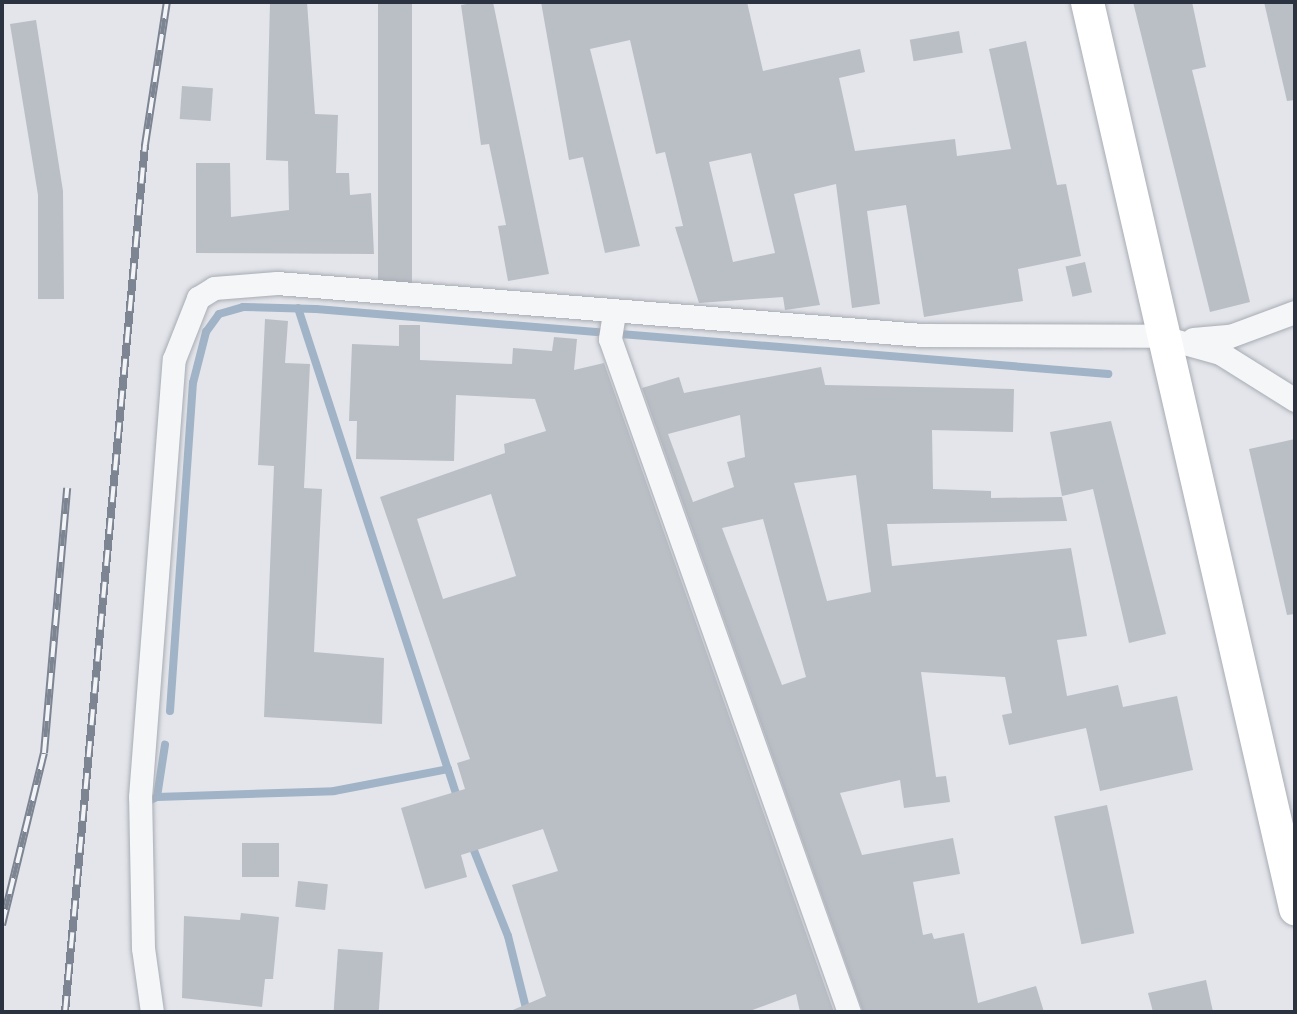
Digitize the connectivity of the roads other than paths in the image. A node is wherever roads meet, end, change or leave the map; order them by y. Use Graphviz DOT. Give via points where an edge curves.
graph roads {
  1 [pos="1087,2"];
  2 [pos="1295,312"];
  3 [pos="614,313"];
  4 [pos="1173,338"];
  5 [pos="1295,400"];
  6 [pos="1295,908"];
  7 [pos="152,1012"];
  8 [pos="849,1012"];
  1 -- 4 [label="main road"];
  2 -- 4 [label="street" via="1230,336"];
  3 -- 4 [label="street" via="922,335"];
  3 -- 7 [label="street" via="277,283 215,288 198,298 174,359 140,797 143,948"];
  3 -- 8 [label="street" via="610,339"];
  4 -- 5 [label="street"];
  4 -- 6 [label="main road"];
}
